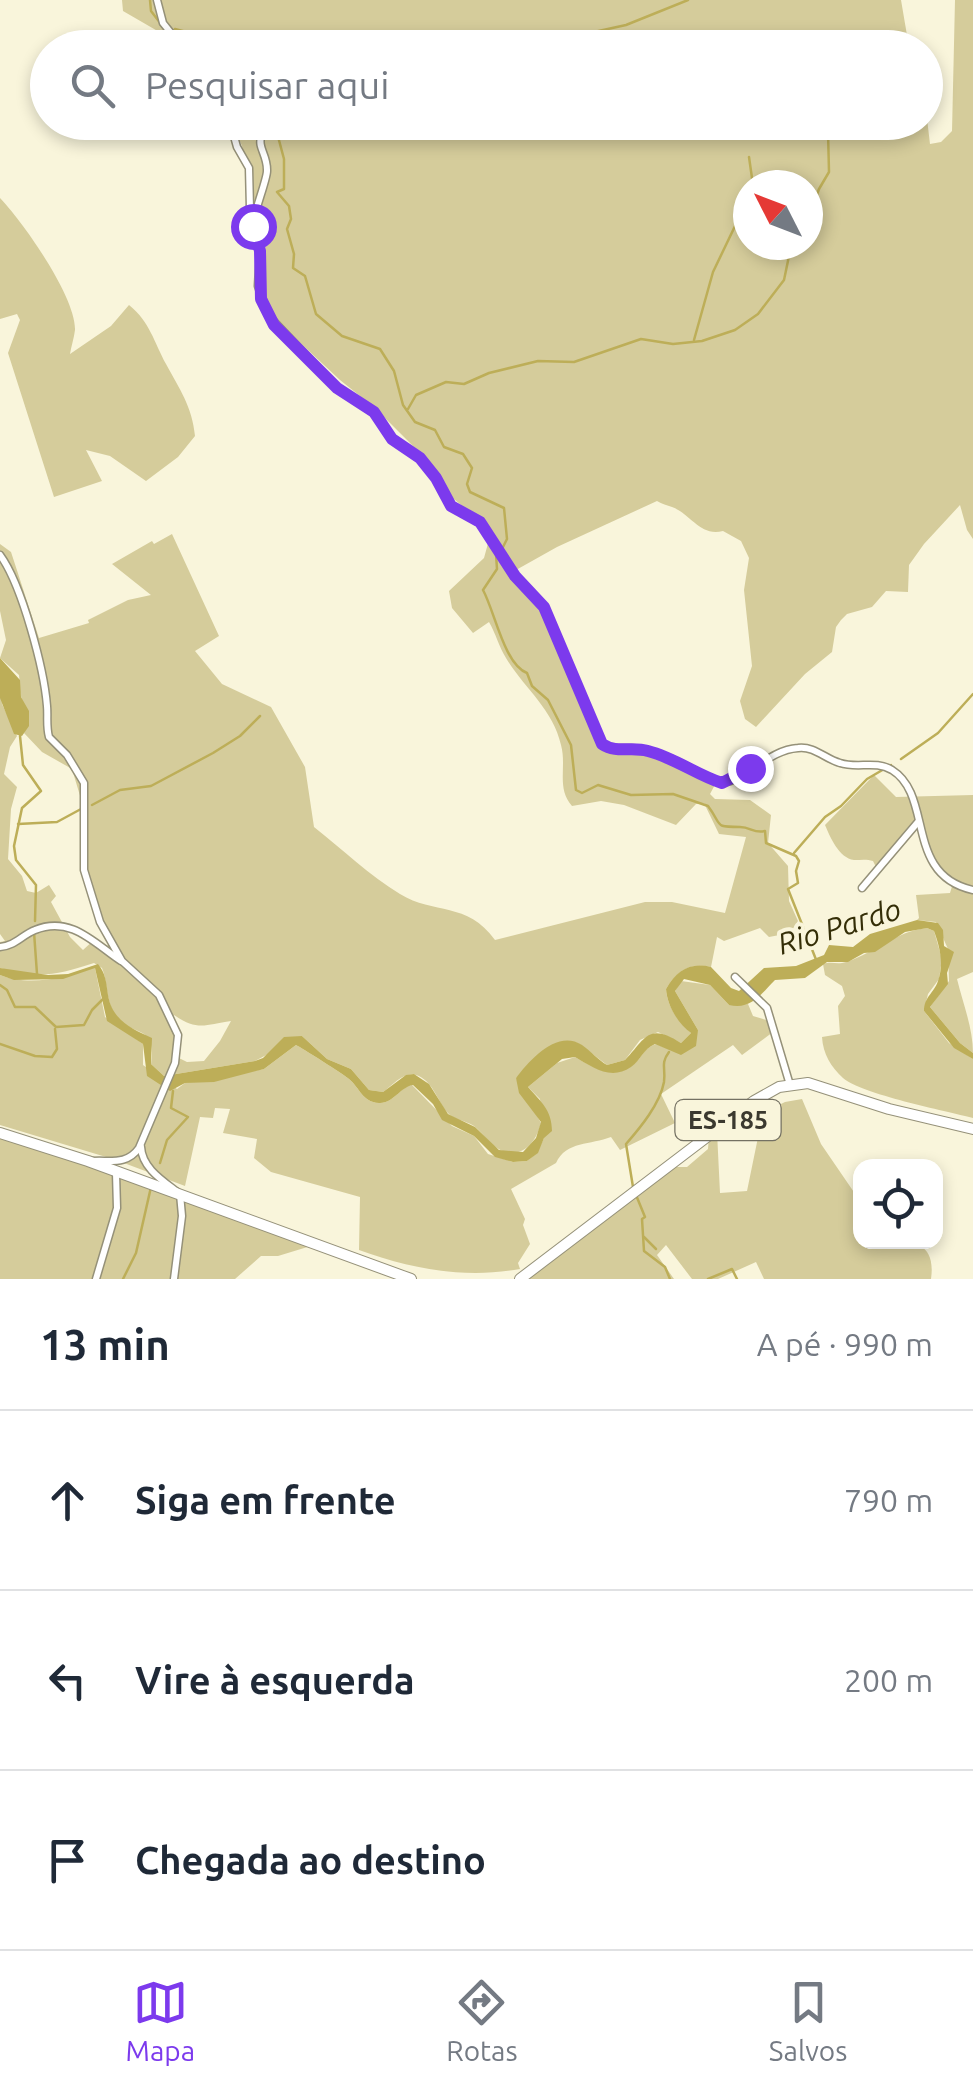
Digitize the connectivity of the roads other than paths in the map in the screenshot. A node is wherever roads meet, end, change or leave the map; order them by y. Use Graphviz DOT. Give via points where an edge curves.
graph roads {
  1 [pos="157,0"];
  2 [pos="169,30"];
  3 [pos="234,140"];
  4 [pos="260,140"];
  5 [pos="253,226"];
  6 [pos="0,555"];
  7 [pos="918,822"];
  8 [pos="862,888"];
  9 [pos="973,890"];
  10 [pos="0,948"];
  11 [pos="122,961"];
  12 [pos="736,977"];
  13 [pos="790,1085"];
  14 [pos="973,1129"];
  15 [pos="0,1133"];
  16 [pos="142,1141"];
  17 [pos="88,1162"];
  18 [pos="116,1172"];
  19 [pos="180,1194"];
  20 [pos="96,1279"];
  21 [pos="174,1279"];
  22 [pos="411,1279"];
  23 [pos="520,1279"];
  1 -- 2 [label="street"];
  3 -- 5 [label="street" via="250,168"];
  4 -- 5 [label="street" via="268,173"];
  5 -- 7 [label="street" via="261,299 274,325 420,458 451,506 480,522 544,607 602,744 656,753 722,783 796,748 842,764 878,764 905,781"];
  6 -- 11 [label="street" via="35,644 49,737 81,774 86,882"];
  7 -- 8 [label="street"];
  7 -- 9 [label="street" via="948,882"];
  10 -- 11 [label="street" via="38,929 74,929"];
  11 -- 16 [label="street" via="156,991 178,1034 176,1063"];
  12 -- 13 [label="street" via="770,1013"];
  13 -- 14 [label="main road, ES-185" via="808,1083"];
  13 -- 23 [label="main road, ES-185" via="754,1101"];
  15 -- 17 [label="main road"];
  16 -- 17 [label="street" via="130,1159"];
  16 -- 19 [label="street" via="143,1159"];
  17 -- 18 [label="main road"];
  18 -- 19 [label="main road"];
  18 -- 20 [label="street" via="117,1208"];
  19 -- 21 [label="street"];
  19 -- 22 [label="main road"];
}
